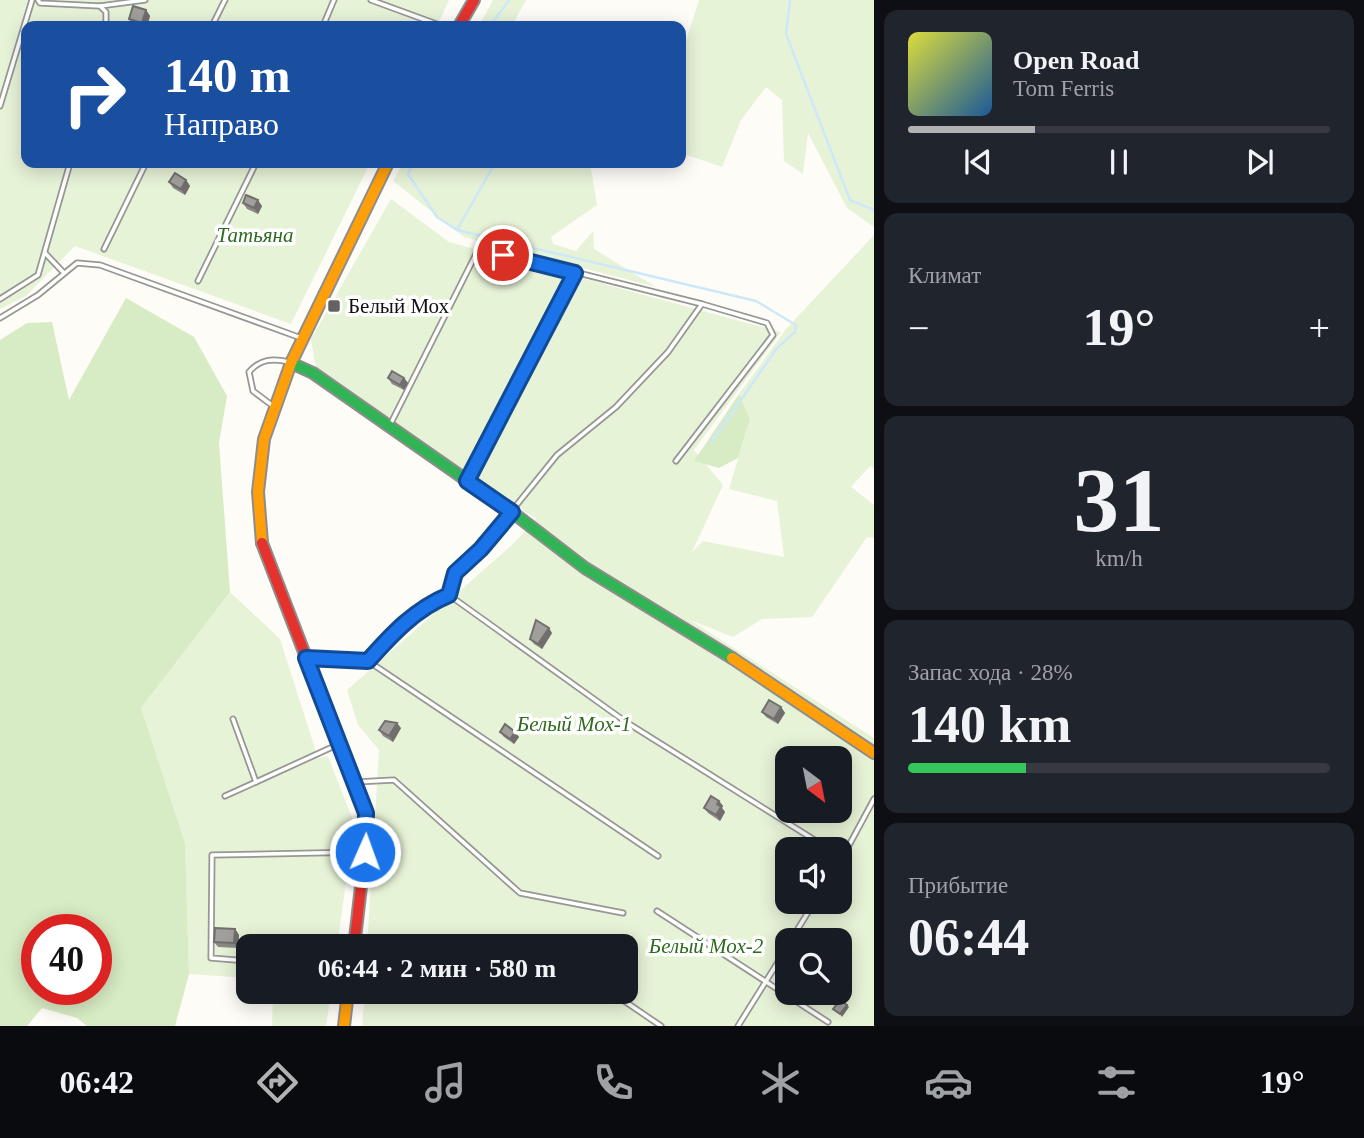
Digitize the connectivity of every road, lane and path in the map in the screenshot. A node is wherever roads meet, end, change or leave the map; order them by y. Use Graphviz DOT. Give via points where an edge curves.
graph roads {
  1 [pos="32,0"];
  2 [pos="38,0"];
  3 [pos="145,0"];
  4 [pos="225,0"];
  5 [pos="334,0"];
  6 [pos="371,0"];
  7 [pos="474,0"];
  8 [pos="100,6"];
  9 [pos="26,21"];
  10 [pos="106,21"];
  11 [pos="214,21"];
  12 [pos="325,21"];
  13 [pos="428,21"];
  14 [pos="462,21"];
  15 [pos="21,36"];
  16 [pos="0,106"];
  17 [pos="69,168"];
  18 [pos="144,168"];
  19 [pos="254,168"];
  20 [pos="386,168"];
  21 [pos="104,249"];
  22 [pos="45,253"];
  23 [pos="63,272"];
  24 [pos="575,273"];
  25 [pos="198,281"];
  26 [pos="0,299"];
  27 [pos="702,304"];
  28 [pos="0,318"];
  29 [pos="303,338"];
  30 [pos="291,363"];
  31 [pos="275,407"];
  32 [pos="389,427"];
  33 [pos="676,461"];
  34 [pos="467,481"];
  35 [pos="512,512"];
  36 [pos="449,595"];
  37 [pos="306,658"];
  38 [pos="368,661"];
  39 [pos="233,719"];
  40 [pos="341,743"];
  41 [pos="874,753"];
  42 [pos="256,782"];
  43 [pos="356,782"];
  44 [pos="225,796"];
  45 [pos="874,799"];
  46 [pos="810,837"];
  47 [pos="852,839"];
  48 [pos="365,852"];
  49 [pos="658,856"];
  50 [pos="657,911"];
  51 [pos="623,913"];
  52 [pos="356,934"];
  53 [pos="236,960"];
  54 [pos="775,966"];
  55 [pos="765,982"];
  56 [pos="347,1004"];
  57 [pos="629,1004"];
  58 [pos="828,1022"];
  59 [pos="344,1026"];
  60 [pos="661,1026"];
  61 [pos="738,1026"];
  1 -- 9 [label="lane"];
  2 -- 8 [label="lane"];
  3 -- 8 [label="lane"];
  4 -- 11 [label="lane"];
  5 -- 12 [label="lane"];
  6 -- 13 [label="lane"];
  7 -- 14 [label="street"];
  8 -- 10 [label="lane"];
  15 -- 16 [label="lane"];
  17 -- 22 [label="lane"];
  18 -- 21 [label="lane"];
  19 -- 25 [label="lane"];
  20 -- 29 [label="street"];
  22 -- 23 [label="lane"];
  22 -- 26 [label="lane" via="38,275"];
  23 -- 28 [label="lane" via="38,295"];
  23 -- 29 [label="lane" via="77,263 100,265"];
  24 -- 27 [label="lane"];
  24 -- 32 [label="lane" via="479,248"];
  24 -- 34 [label="lane"];
  27 -- 33 [label="lane" via="767,323 773,335"];
  27 -- 35 [label="lane" via="668,352 617,407 557,455"];
  29 -- 30 [label="street"];
  30 -- 31 [label="street"];
  30 -- 31 [label="lane" via="264,361 249,372 253,391"];
  30 -- 32 [label="street" via="313,373"];
  31 -- 37 [label="street" via="264,439 258,492 262,543"];
  32 -- 34 [label="street"];
  34 -- 35 [label="street"];
  35 -- 36 [label="lane" via="455,573"];
  35 -- 41 [label="street" via="584,568 697,635"];
  36 -- 38 [label="lane" via="429,603 397,628"];
  36 -- 46 [label="lane" via="626,722"];
  37 -- 38 [label="lane"];
  37 -- 40 [label="street"];
  38 -- 49 [label="lane"];
  39 -- 42 [label="lane"];
  40 -- 42 [label="lane"];
  40 -- 43 [label="street"];
  42 -- 44 [label="lane"];
  43 -- 48 [label="street" via="366,813"];
  43 -- 51 [label="lane" via="394,780 520,893"];
  45 -- 47 [label="lane"];
  48 -- 52 [label="street"];
  48 -- 53 [label="lane" via="212,855 211,958"];
  50 -- 55 [label="lane"];
  54 -- 55 [label="lane"];
  55 -- 58 [label="lane"];
  55 -- 61 [label="lane"];
  56 -- 59 [label="street"];
  57 -- 60 [label="lane"];
}
